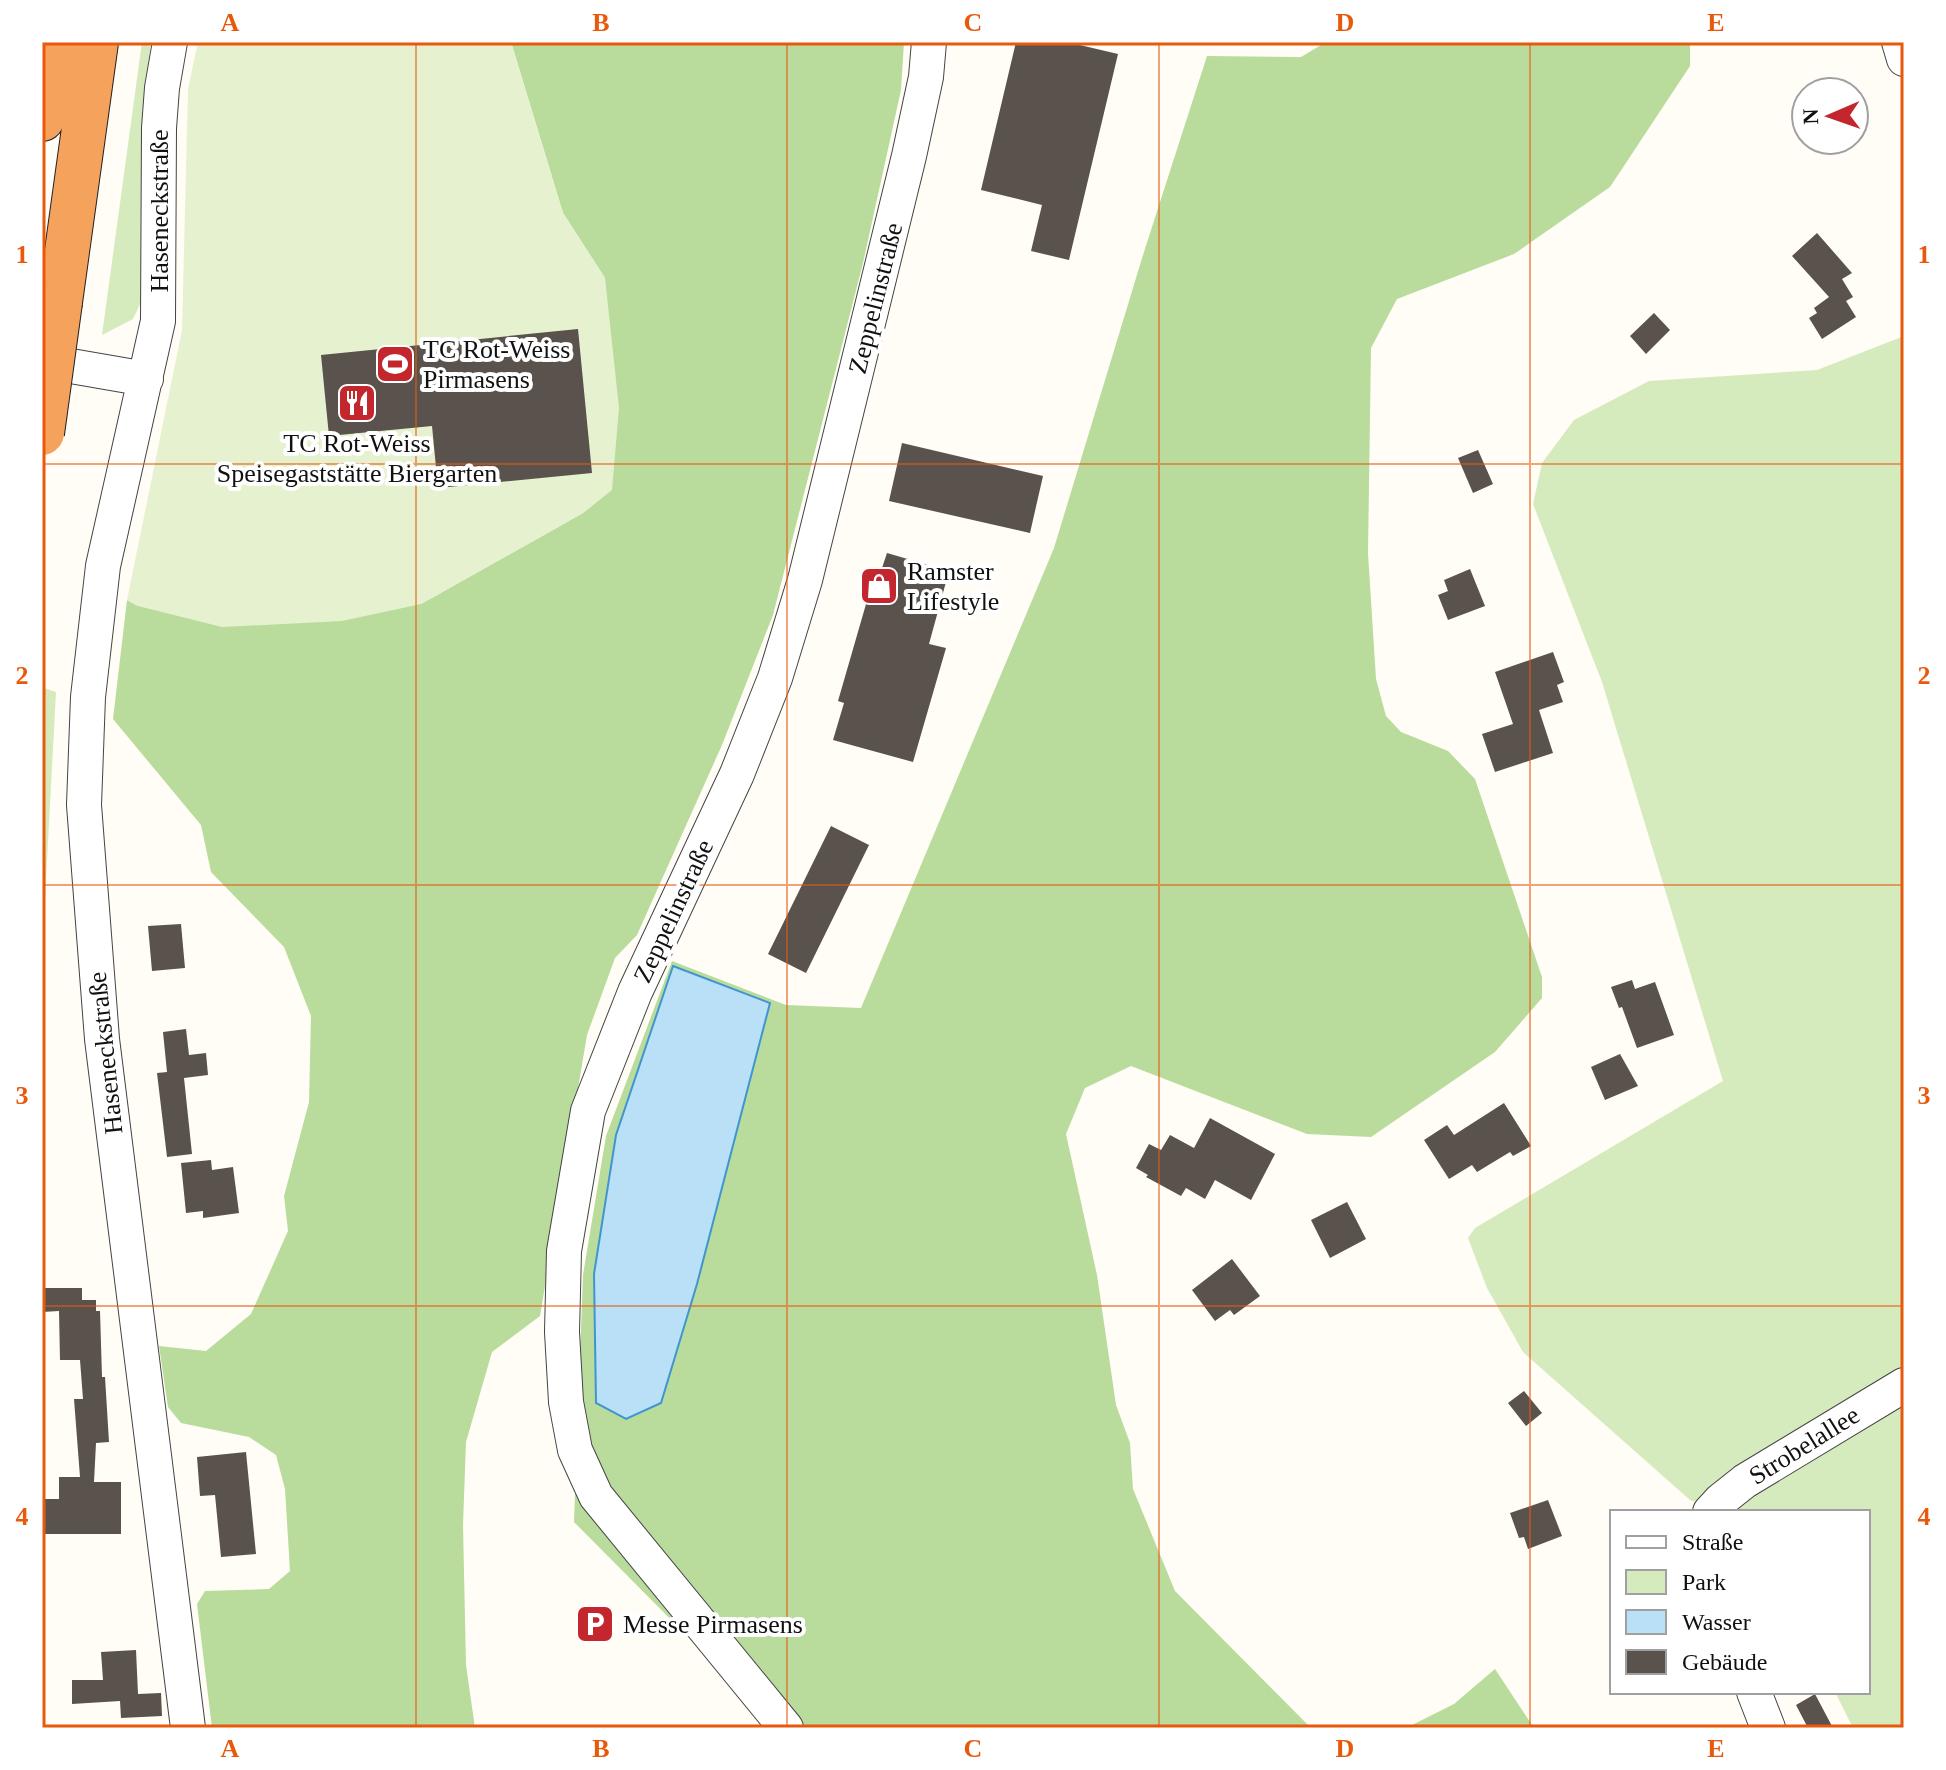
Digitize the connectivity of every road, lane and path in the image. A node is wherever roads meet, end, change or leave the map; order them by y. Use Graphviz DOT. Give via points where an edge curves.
graph roads {
  1 [pos="53,42"];
  2 [pos="96,42"];
  3 [pos="170,42"];
  4 [pos="929,42"];
  5 [pos="1899,42"];
  6 [pos="1904,59"];
  7 [pos="43,101"];
  8 [pos="42,361"];
  9 [pos="146,379"];
  10 [pos="42,433"];
  11 [pos="1904,1385"];
  12 [pos="1712,1510"];
  13 [pos="1755,1694"];
  14 [pos="188,1728"];
  15 [pos="786,1728"];
  16 [pos="1768,1728"];
  1 -- 7 [label="highway"];
  2 -- 10 [label="highway, bridge"];
  3 -- 9 [label="street, Haseneckstraße" via="159,128 158,321"];
  4 -- 15 [label="street, Zeppelinstraße" via="909,156 801,594 737,774 635,992 588,1111 564,1251 566,1402 575,1450 596,1496"];
  5 -- 6 [label="street"];
  8 -- 9 [label="street"];
  9 -- 14 [label="street, Haseneckstraße" via="103,566 88,697 84,805 102,1039"];
  11 -- 12 [label="street, Strobelallee" via="1745,1481"];
  13 -- 16 [label="street"];
}
